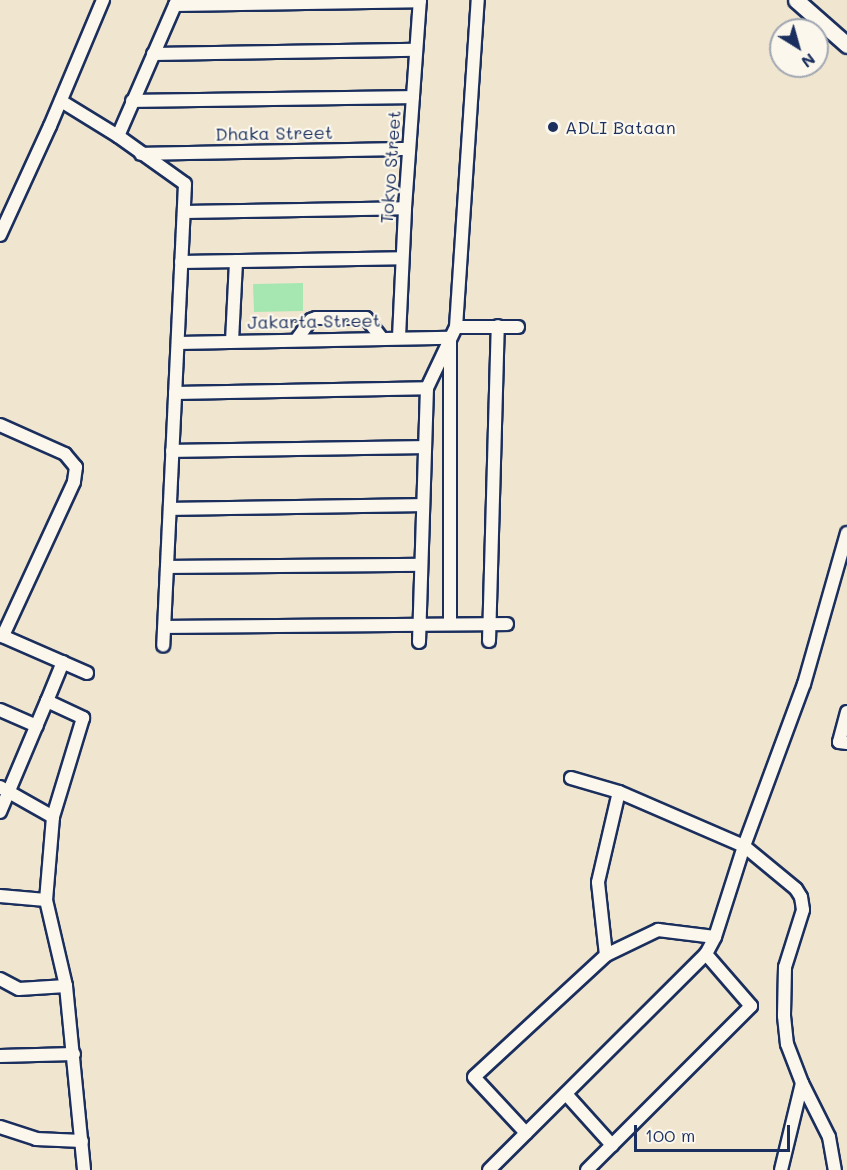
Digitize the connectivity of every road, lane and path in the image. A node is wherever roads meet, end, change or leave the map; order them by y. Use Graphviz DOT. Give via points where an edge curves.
graph roads {
  1 [pos="103,0"];
  2 [pos="420,0"];
  3 [pos="478,0"];
  4 [pos="796,0"];
  5 [pos="176,2"];
  6 [pos="847,45"];
  7 [pos="416,50"];
  8 [pos="153,54"];
  9 [pos="413,97"];
  10 [pos="61,101"];
  11 [pos="132,101"];
  12 [pos="118,136"];
  13 [pos="409,149"];
  14 [pos="140,154"];
  15 [pos="405,208"];
  16 [pos="184,212"];
  17 [pos="0,235"];
  18 [pos="402,258"];
  19 [pos="236,261"];
  20 [pos="181,262"];
  21 [pos="498,326"];
  22 [pos="518,327"];
  23 [pos="453,332"];
  24 [pos="381,337"];
  25 [pos="399,337"];
  26 [pos="297,339"];
  27 [pos="232,340"];
  28 [pos="178,343"];
  29 [pos="427,388"];
  30 [pos="175,393"];
  31 [pos="0,425"];
  32 [pos="423,447"];
  33 [pos="172,451"];
  34 [pos="422,505"];
  35 [pos="170,509"];
  36 [pos="847,533"];
  37 [pos="421,565"];
  38 [pos="168,567"];
  39 [pos="419,623"];
  40 [pos="450,624"];
  41 [pos="490,624"];
  42 [pos="507,624"];
  43 [pos="165,627"];
  44 [pos="1,636"];
  45 [pos="489,640"];
  46 [pos="419,642"];
  47 [pos="163,645"];
  48 [pos="63,663"];
  49 [pos="87,673"];
  50 [pos="47,701"];
  51 [pos="0,710"];
  52 [pos="847,712"];
  53 [pos="37,726"];
  54 [pos="843,742"];
  55 [pos="571,778"];
  56 [pos="5,789"];
  57 [pos="619,792"];
  58 [pos="0,812"];
  59 [pos="53,817"];
  60 [pos="744,846"];
  61 [pos="0,896"];
  62 [pos="46,900"];
  63 [pos="715,937"];
  64 [pos="706,954"];
  65 [pos="606,955"];
  66 [pos="0,979"];
  67 [pos="66,986"];
  68 [pos="74,1054"];
  69 [pos="0,1056"];
  70 [pos="802,1083"];
  71 [pos="566,1094"];
  72 [pos="0,1127"];
  73 [pos="526,1133"];
  74 [pos="82,1141"];
  75 [pos="612,1145"];
  76 [pos="84,1170"];
  77 [pos="489,1170"];
  78 [pos="587,1170"];
  79 [pos="782,1170"];
  80 [pos="835,1170"];
  1 -- 10 [label="street"];
  2 -- 5 [label="street"];
  2 -- 7 [label="street, Tokyo Street"];
  3 -- 23 [label="street"];
  4 -- 6 [label="main road"];
  5 -- 8 [label="street"];
  7 -- 8 [label="street"];
  7 -- 9 [label="street, Tokyo Street"];
  8 -- 11 [label="street"];
  9 -- 11 [label="street"];
  9 -- 13 [label="street, Tokyo Street"];
  10 -- 12 [label="street"];
  10 -- 17 [label="street"];
  11 -- 12 [label="street"];
  12 -- 14 [label="street"];
  13 -- 14 [label="street, Dhaka Street"];
  13 -- 15 [label="street, Tokyo Street"];
  14 -- 16 [label="street" via="185,184"];
  15 -- 16 [label="street"];
  15 -- 18 [label="street, Tokyo Street"];
  16 -- 20 [label="street"];
  18 -- 19 [label="street"];
  18 -- 25 [label="street, Tokyo Street"];
  19 -- 20 [label="street"];
  19 -- 27 [label="street"];
  20 -- 28 [label="street"];
  21 -- 22 [label="street, Jakarta Street"];
  21 -- 23 [label="street, Jakarta Street"];
  21 -- 41 [label="street"];
  23 -- 25 [label="street, Jakarta Street"];
  23 -- 29 [label="street"];
  23 -- 40 [label="street"];
  24 -- 25 [label="street, Jakarta Street"];
  24 -- 26 [label="street, Jakarta Street"];
  24 -- 26 [label="street" via="366,318 316,318"];
  26 -- 27 [label="street, Jakarta Street"];
  27 -- 28 [label="street, Jakarta Street"];
  28 -- 30 [label="street"];
  29 -- 30 [label="street"];
  29 -- 32 [label="street"];
  30 -- 33 [label="street"];
  31 -- 44 [label="street" via="65,454 76,467 74,482"];
  32 -- 33 [label="street"];
  32 -- 34 [label="street"];
  33 -- 35 [label="street"];
  34 -- 35 [label="street"];
  34 -- 37 [label="street"];
  35 -- 38 [label="street"];
  36 -- 60 [label="street" via="804,684"];
  37 -- 38 [label="street"];
  37 -- 39 [label="street"];
  38 -- 43 [label="street"];
  39 -- 40 [label="street"];
  39 -- 43 [label="street"];
  39 -- 46 [label="street"];
  40 -- 41 [label="street"];
  41 -- 42 [label="street"];
  41 -- 45 [label="street"];
  43 -- 47 [label="street"];
  44 -- 48 [label="street"];
  48 -- 49 [label="street"];
  48 -- 50 [label="street"];
  50 -- 53 [label="street"];
  50 -- 59 [label="street" via="83,718"];
  51 -- 53 [label="street"];
  52 -- 54 [label="street"];
  53 -- 56 [label="street"];
  55 -- 57 [label="street"];
  56 -- 58 [label="street"];
  56 -- 59 [label="street"];
  57 -- 60 [label="street"];
  57 -- 65 [label="street" via="597,882"];
  59 -- 62 [label="street"];
  60 -- 63 [label="street"];
  60 -- 70 [label="street" via="796,889 803,903 785,968 784,988 787,1044"];
  61 -- 62 [label="street"];
  62 -- 67 [label="street"];
  63 -- 64 [label="street"];
  63 -- 65 [label="street" via="658,930"];
  64 -- 71 [label="street"];
  64 -- 75 [label="street" via="752,1006"];
  65 -- 73 [label="street" via="474,1077"];
  66 -- 67 [label="street" via="19,989"];
  67 -- 68 [label="street"];
  68 -- 69 [label="street"];
  68 -- 74 [label="street"];
  70 -- 79 [label="street"];
  70 -- 80 [label="street" via="829,1137"];
  71 -- 73 [label="street"];
  71 -- 75 [label="street"];
  72 -- 74 [label="street" via="36,1139"];
  73 -- 77 [label="street"];
  74 -- 76 [label="street"];
  75 -- 78 [label="street"];
}
